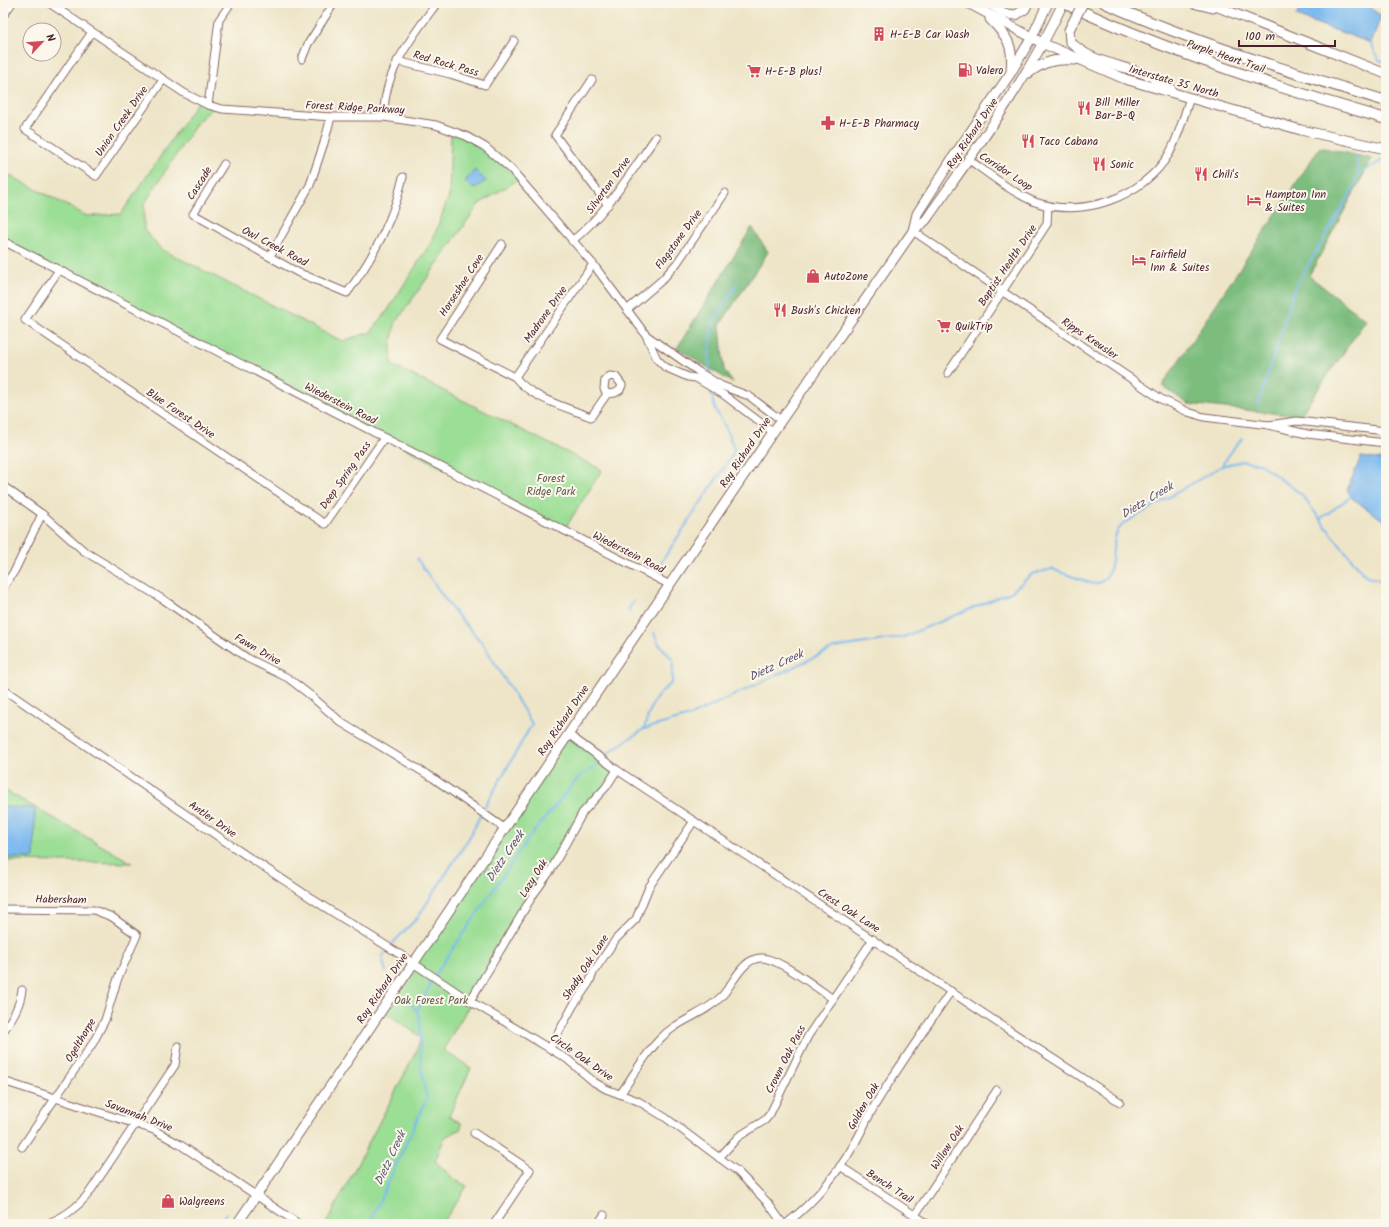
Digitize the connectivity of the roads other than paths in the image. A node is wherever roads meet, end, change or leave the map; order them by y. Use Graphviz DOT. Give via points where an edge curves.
graph roads {
  1 [pos="12,3"];
  2 [pos="49,3"];
  3 [pos="231,3"];
  4 [pos="334,3"];
  5 [pos="437,3"];
  6 [pos="968,3"];
  7 [pos="988,3"];
  8 [pos="1028,3"];
  9 [pos="1048,3"];
  10 [pos="1064,3"];
  11 [pos="1083,3"];
  12 [pos="1105,3"];
  13 [pos="1193,3"];
  14 [pos="1208,3"];
  15 [pos="982,11"];
  16 [pos="1237,14"];
  17 [pos="3,16"];
  18 [pos="92,32"];
  19 [pos="1032,37"];
  20 [pos="514,41"];
  21 [pos="1044,44"];
  22 [pos="302,59"];
  23 [pos="1079,60"];
  24 [pos="397,61"];
  25 [pos="1010,74"];
  26 [pos="1386,74"];
  27 [pos="1025,76"];
  28 [pos="163,80"];
  29 [pos="592,80"];
  30 [pos="1344,88"];
  31 [pos="1181,95"];
  32 [pos="1386,95"];
  33 [pos="1190,97"];
  34 [pos="1386,101"];
  35 [pos="208,105"];
  36 [pos="1353,109"];
  37 [pos="330,116"];
  38 [pos="384,117"];
  39 [pos="1386,118"];
  40 [pos="1386,123"];
  41 [pos="656,137"];
  42 [pos="1386,149"];
  43 [pos="968,160"];
  44 [pos="224,164"];
  45 [pos="403,177"];
  46 [pos="725,193"];
  47 [pos="608,205"];
  48 [pos="1048,206"];
  49 [pos="193,214"];
  50 [pos="913,231"];
  51 [pos="3,241"];
  52 [pos="572,241"];
  53 [pos="502,244"];
  54 [pos="270,256"];
  55 [pos="593,264"];
  56 [pos="59,270"];
  57 [pos="1001,292"];
  58 [pos="627,310"];
  59 [pos="646,335"];
  60 [pos="948,373"];
  61 [pos="697,375"];
  62 [pos="515,377"];
  63 [pos="607,394"];
  64 [pos="781,420"];
  65 [pos="1269,425"];
  66 [pos="1386,430"];
  67 [pos="773,432"];
  68 [pos="384,438"];
  69 [pos="1386,443"];
  70 [pos="3,486"];
  71 [pos="42,514"];
  72 [pos="325,524"];
  73 [pos="670,585"];
  74 [pos="3,588"];
  75 [pos="3,689"];
  76 [pos="568,734"];
  77 [pos="617,770"];
  78 [pos="694,821"];
  79 [pos="504,828"];
  80 [pos="3,909"];
  81 [pos="137,935"];
  82 [pos="873,939"];
  83 [pos="413,963"];
  84 [pos="22,990"];
  85 [pos="951,991"];
  86 [pos="833,999"];
  87 [pos="470,1002"];
  88 [pos="3,1032"];
  89 [pos="178,1046"];
  90 [pos="550,1048"];
  91 [pos="3,1081"];
  92 [pos="997,1090"];
  93 [pos="622,1094"];
  94 [pos="55,1098"];
  95 [pos="1120,1102"];
  96 [pos="135,1124"];
  97 [pos="474,1133"];
  98 [pos="22,1147"];
  99 [pos="719,1158"];
  100 [pos="840,1166"];
  101 [pos="256,1196"];
  102 [pos="604,1214"];
  103 [pos="915,1216"];
  104 [pos="45,1224"];
  105 [pos="237,1224"];
  106 [pos="299,1224"];
  107 [pos="494,1224"];
  108 [pos="598,1224"];
  109 [pos="785,1224"];
  110 [pos="928,1224"];
  1 -- 17 [label="street"];
  2 -- 18 [label="street, Forest Ridge Parkway"];
  3 -- 35 [label="street" via="219,20"];
  4 -- 22 [label="street" via="308,44"];
  5 -- 24 [label="street"];
  6 -- 15 [label="main road, Interstate 35 North"];
  7 -- 8 [label="main road" via="1006,14 1016,15"];
  9 -- 19 [label="main road, Roy Richard Drive"];
  10 -- 21 [label="main road, Roy Richard Drive"];
  10 -- 36 [label="highway, Purple Heart Trail" via="1164,47"];
  11 -- 31 [label="main road, bridge" via="1069,30 1070,41 1078,50 1152,77"];
  12 -- 30 [label="highway, Purple Heart Trail" via="1235,54"];
  13 -- 16 [label="main road"];
  14 -- 16 [label="main road"];
  15 -- 19 [label="main road, Interstate 35 North"];
  15 -- 25 [label="main road" via="1008,39 1012,58"];
  16 -- 26 [label="main road"];
  18 -- 28 [label="street, Forest Ridge Parkway"];
  18 -- 28 [label="street, Union Creek Drive" via="25,129 96,176"];
  19 -- 21 [label="main road, Interstate 35 North"];
  19 -- 25 [label="main road, Roy Richard Drive"];
  20 -- 24 [label="street, Red Rock Pass" via="485,85"];
  21 -- 23 [label="main road, Interstate 35 North"];
  21 -- 27 [label="main road, Roy Richard Drive"];
  23 -- 27 [label="main road" via="1052,60 1039,65"];
  23 -- 31 [label="main road, Interstate 35 North" via="1125,79"];
  24 -- 38 [label="street" via="386,91"];
  25 -- 50 [label="main road, Roy Richard Drive" via="917,214"];
  27 -- 43 [label="main road, Roy Richard Drive"];
  28 -- 35 [label="street, Forest Ridge Parkway"];
  29 -- 47 [label="street" via="555,135"];
  30 -- 32 [label="highway"];
  30 -- 34 [label="highway, Purple Heart Trail"];
  31 -- 33 [label="main road, Interstate 35 North"];
  33 -- 42 [label="main road, Interstate 35 North" via="1301,130"];
  33 -- 48 [label="street, Corridor Loop" via="1180,131 1169,154 1144,181 1112,200 1097,205 1073,208"];
  35 -- 37 [label="street, Forest Ridge Parkway" via="222,109"];
  36 -- 39 [label="highway, Purple Heart Trail"];
  36 -- 40 [label="highway"];
  37 -- 38 [label="street, Forest Ridge Parkway"];
  37 -- 54 [label="street" via="322,151 308,190"];
  38 -- 52 [label="street, Forest Ridge Parkway" via="436,125 466,136 485,147 511,169"];
  41 -- 47 [label="street, Silverton Drive"];
  43 -- 48 [label="street, Corridor Loop" via="1006,186"];
  43 -- 50 [label="main road, Roy Richard Drive" via="926,220"];
  44 -- 49 [label="street, Cascade"];
  45 -- 54 [label="street, Owl Creek Road" via="397,203 387,228 347,293 296,272"];
  46 -- 58 [label="street, Flagstone Drive" via="662,280"];
  47 -- 52 [label="street, Silverton Drive" via="590,227"];
  48 -- 57 [label="street, Baptist Health Drive" via="1047,224"];
  49 -- 54 [label="street, Owl Creek Road"];
  50 -- 57 [label="street, Ripps Kreusler"];
  50 -- 64 [label="main road, Roy Richard Drive"];
  51 -- 56 [label="street, Wiederstein Road"];
  52 -- 55 [label="street, Forest Ridge Parkway"];
  53 -- 62 [label="street, Horseshoe Cove" via="440,339"];
  55 -- 58 [label="street, Forest Ridge Parkway"];
  55 -- 62 [label="street, Madrone Drive"];
  56 -- 68 [label="street, Wiederstein Road"];
  56 -- 72 [label="street, Blue Forest Drive" via="25,320"];
  57 -- 60 [label="street, Baptist Health Drive"];
  57 -- 65 [label="street, Ripps Kreusler" via="1174,406 1204,417"];
  58 -- 59 [label="street, Forest Ridge Parkway"];
  59 -- 61 [label="street, Forest Ridge Parkway"];
  59 -- 61 [label="street, Forest Ridge Parkway" via="657,360 665,367 688,378"];
  61 -- 64 [label="street, Forest Ridge Parkway" via="749,396"];
  61 -- 67 [label="street, Forest Ridge Parkway"];
  62 -- 63 [label="street" via="522,386 533,393 591,417"];
  64 -- 67 [label="main road, Roy Richard Drive"];
  65 -- 66 [label="street, Ripps Kreusler" via="1297,421"];
  65 -- 69 [label="street, Ripps Kreusler" via="1307,434"];
  67 -- 73 [label="main road, Roy Richard Drive"];
  68 -- 72 [label="street, Deep Spring Pass"];
  68 -- 73 [label="street, Wiederstein Road"];
  70 -- 71 [label="street, Fawn Drive"];
  71 -- 74 [label="street" via="15,570"];
  71 -- 79 [label="street, Fawn Drive" via="89,554 164,600 247,658 288,678 342,723 433,778"];
  73 -- 76 [label="main road, Roy Richard Drive"];
  75 -- 83 [label="street, Antler Drive" via="232,846"];
  76 -- 77 [label="street, Crest Oak Lane"];
  76 -- 79 [label="main road, Roy Richard Drive"];
  77 -- 78 [label="street, Crest Oak Lane"];
  77 -- 87 [label="street, Lazy Oak" via="606,787 583,812 551,870 533,895 528,908"];
  78 -- 82 [label="street, Crest Oak Lane"];
  78 -- 90 [label="street, Shady Oak Lane" via="649,887 636,920 616,939 594,971"];
  79 -- 83 [label="main road, Roy Richard Drive"];
  80 -- 81 [label="street, Habersham" via="94,910 112,917"];
  81 -- 94 [label="street, Ogelthorpe" via="118,978 105,1020 93,1043"];
  82 -- 85 [label="street, Crest Oak Lane"];
  82 -- 86 [label="street, Crown Oak Pass"];
  83 -- 87 [label="street, Circle Oak Drive"];
  83 -- 101 [label="main road, Roy Richard Drive"];
  84 -- 88 [label="street" via="17,1011"];
  85 -- 95 [label="street, Crest Oak Lane"];
  85 -- 100 [label="street, Golden Oak" via="877,1101"];
  86 -- 93 [label="street" via="774,961 762,958 755,960 745,965 713,1006 672,1028 661,1037 651,1048"];
  86 -- 99 [label="street, Crown Oak Pass" via="802,1047 770,1114 738,1137"];
  87 -- 90 [label="street, Circle Oak Drive"];
  89 -- 96 [label="street" via="175,1065"];
  90 -- 93 [label="street, Circle Oak Drive" via="568,1058 594,1082"];
  91 -- 94 [label="street, Savannah Drive"];
  92 -- 103 [label="street, Willow Oak"];
  93 -- 99 [label="street, Circle Oak Drive" via="648,1107"];
  94 -- 96 [label="street, Savannah Drive"];
  94 -- 98 [label="street, Ogelthorpe"];
  96 -- 101 [label="street, Savannah Drive" via="171,1139"];
  96 -- 104 [label="street" via="82,1201 65,1216"];
  97 -- 107 [label="street" via="530,1170"];
  99 -- 109 [label="street, Circle Oak Drive" via="737,1171"];
  100 -- 103 [label="street, Bench Trail"];
  100 -- 109 [label="street, Golden Oak" via="817,1197"];
  101 -- 105 [label="main road, Roy Richard Drive"];
  101 -- 106 [label="street, Savannah Drive"];
  102 -- 108 [label="street"];
  103 -- 110 [label="street, Bench Trail"];
}
